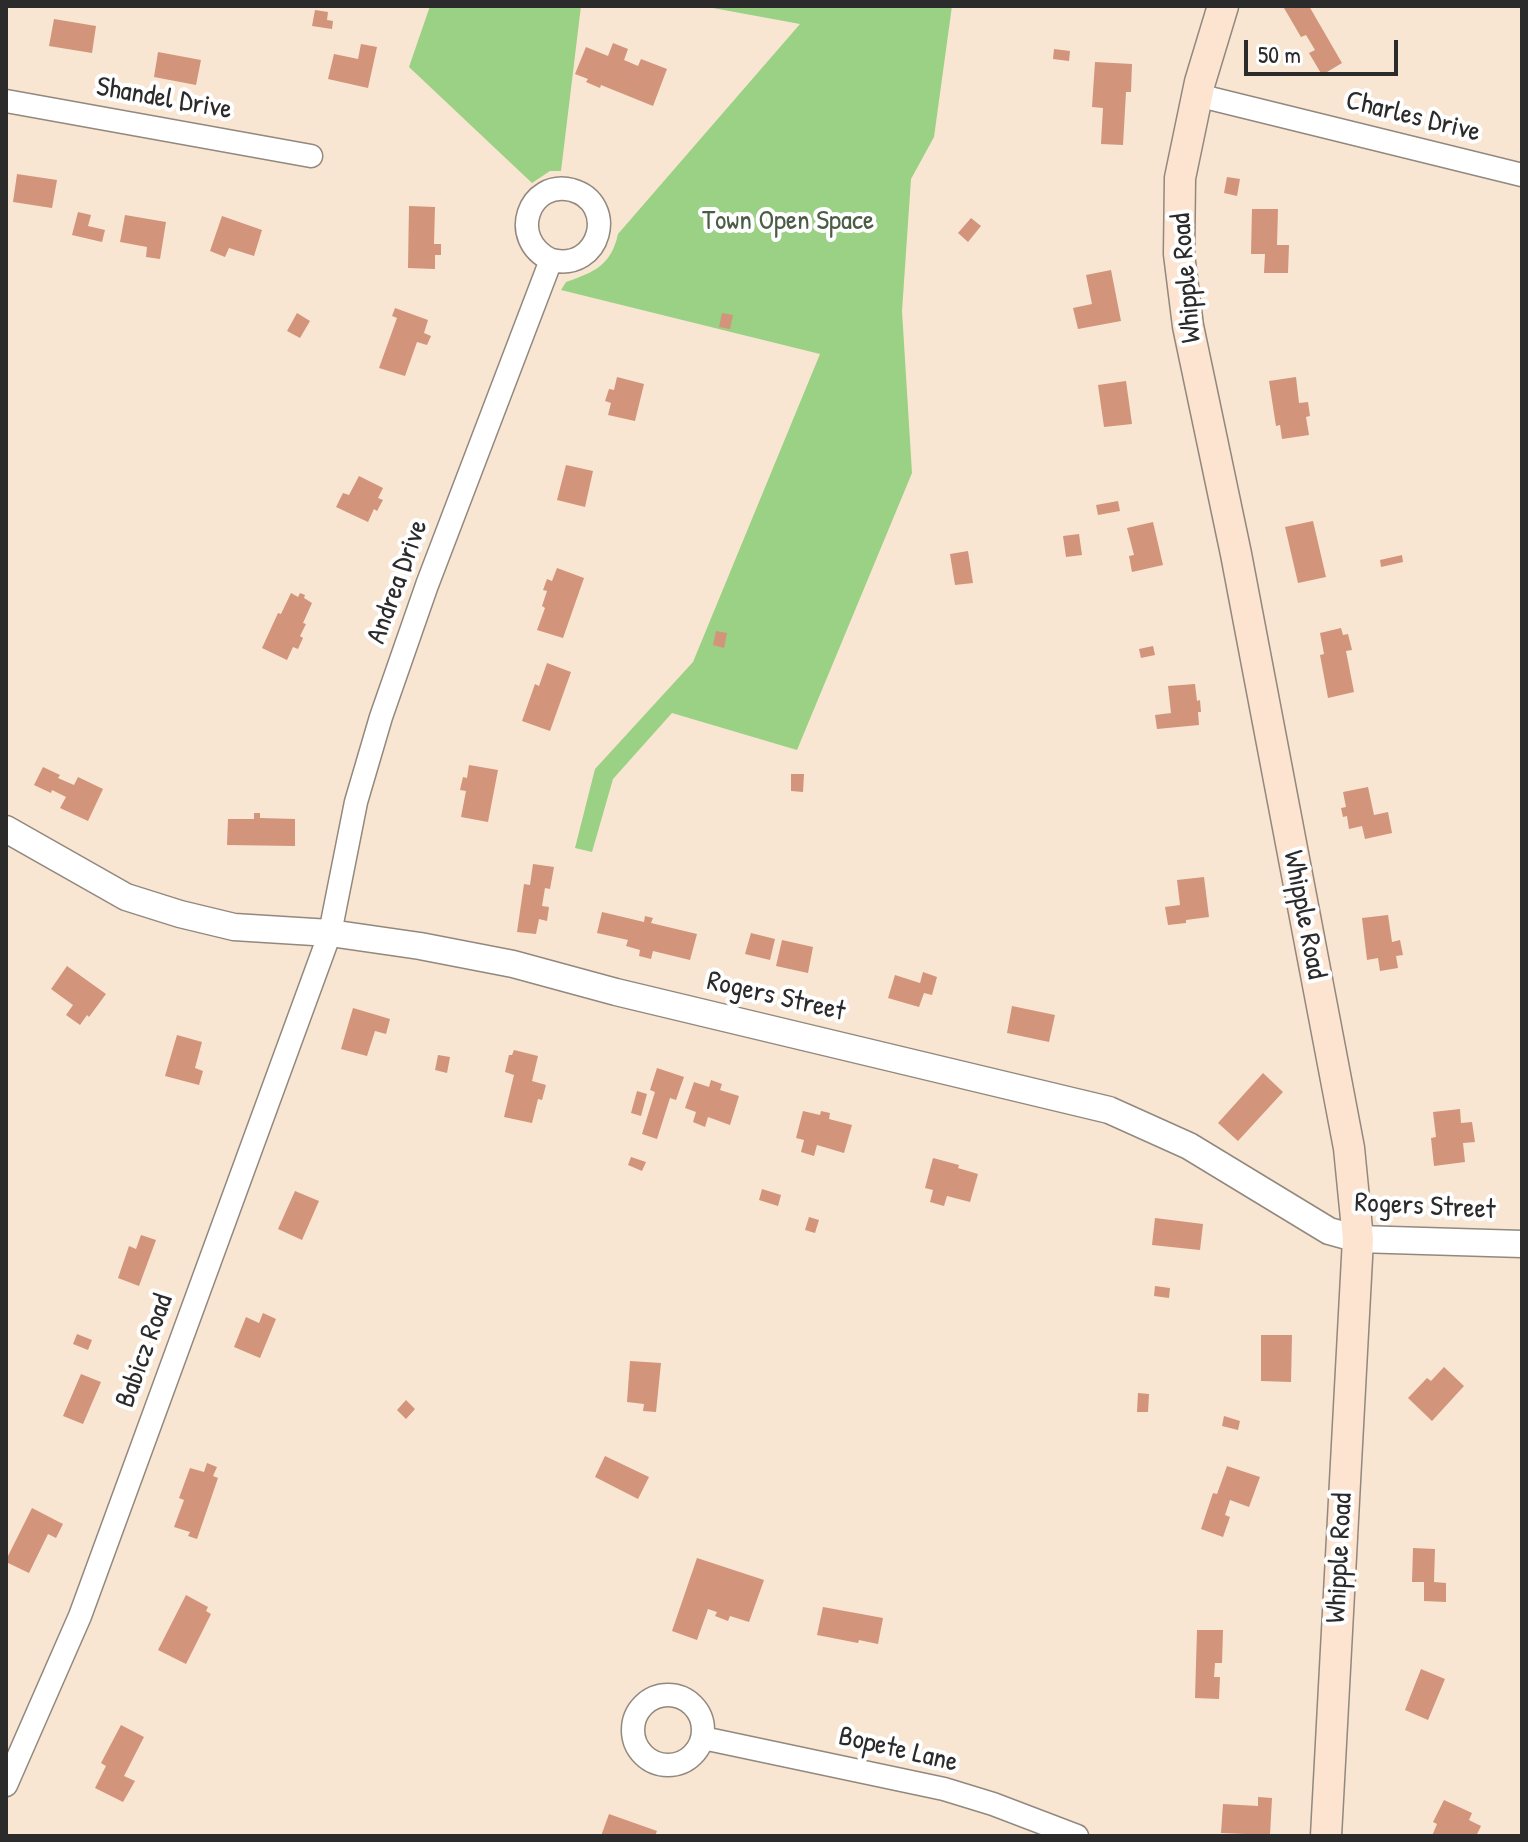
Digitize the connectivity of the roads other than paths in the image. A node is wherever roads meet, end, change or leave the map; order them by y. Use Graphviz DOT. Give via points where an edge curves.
graph roads {
  1 [pos="1223,6"];
  2 [pos="1197,95"];
  3 [pos="6,101"];
  4 [pos="311,156"];
  5 [pos="1522,175"];
  6 [pos="551,260"];
  7 [pos="6,829"];
  8 [pos="330,933"];
  9 [pos="1358,1239"];
  10 [pos="1522,1244"];
  11 [pos="703,1738"];
  12 [pos="6,1785"];
  13 [pos="1077,1836"];
  14 [pos="1326,1836"];
  1 -- 2 [label="main road, Whipple Road"];
  2 -- 5 [label="street, Charles Drive"];
  2 -- 9 [label="main road, Whipple Road" via="1180,178 1179,254 1188,326 1349,1148"];
  3 -- 4 [label="street, Shandel Drive"];
  6 -- 8 [label="street, Andrea Drive" via="381,717 356,802"];
  7 -- 8 [label="street, Rogers Street" via="126,897 166,910 234,927"];
  8 -- 9 [label="street, Rogers Street" via="513,964 1104,1109 1189,1146 1329,1231"];
  8 -- 12 [label="street, Babicz Road" via="80,1616"];
  9 -- 10 [label="street, Rogers Street"];
  9 -- 14 [label="main road, Whipple Road"];
  11 -- 13 [label="street, Bopete Lane" via="944,1789"];
}
